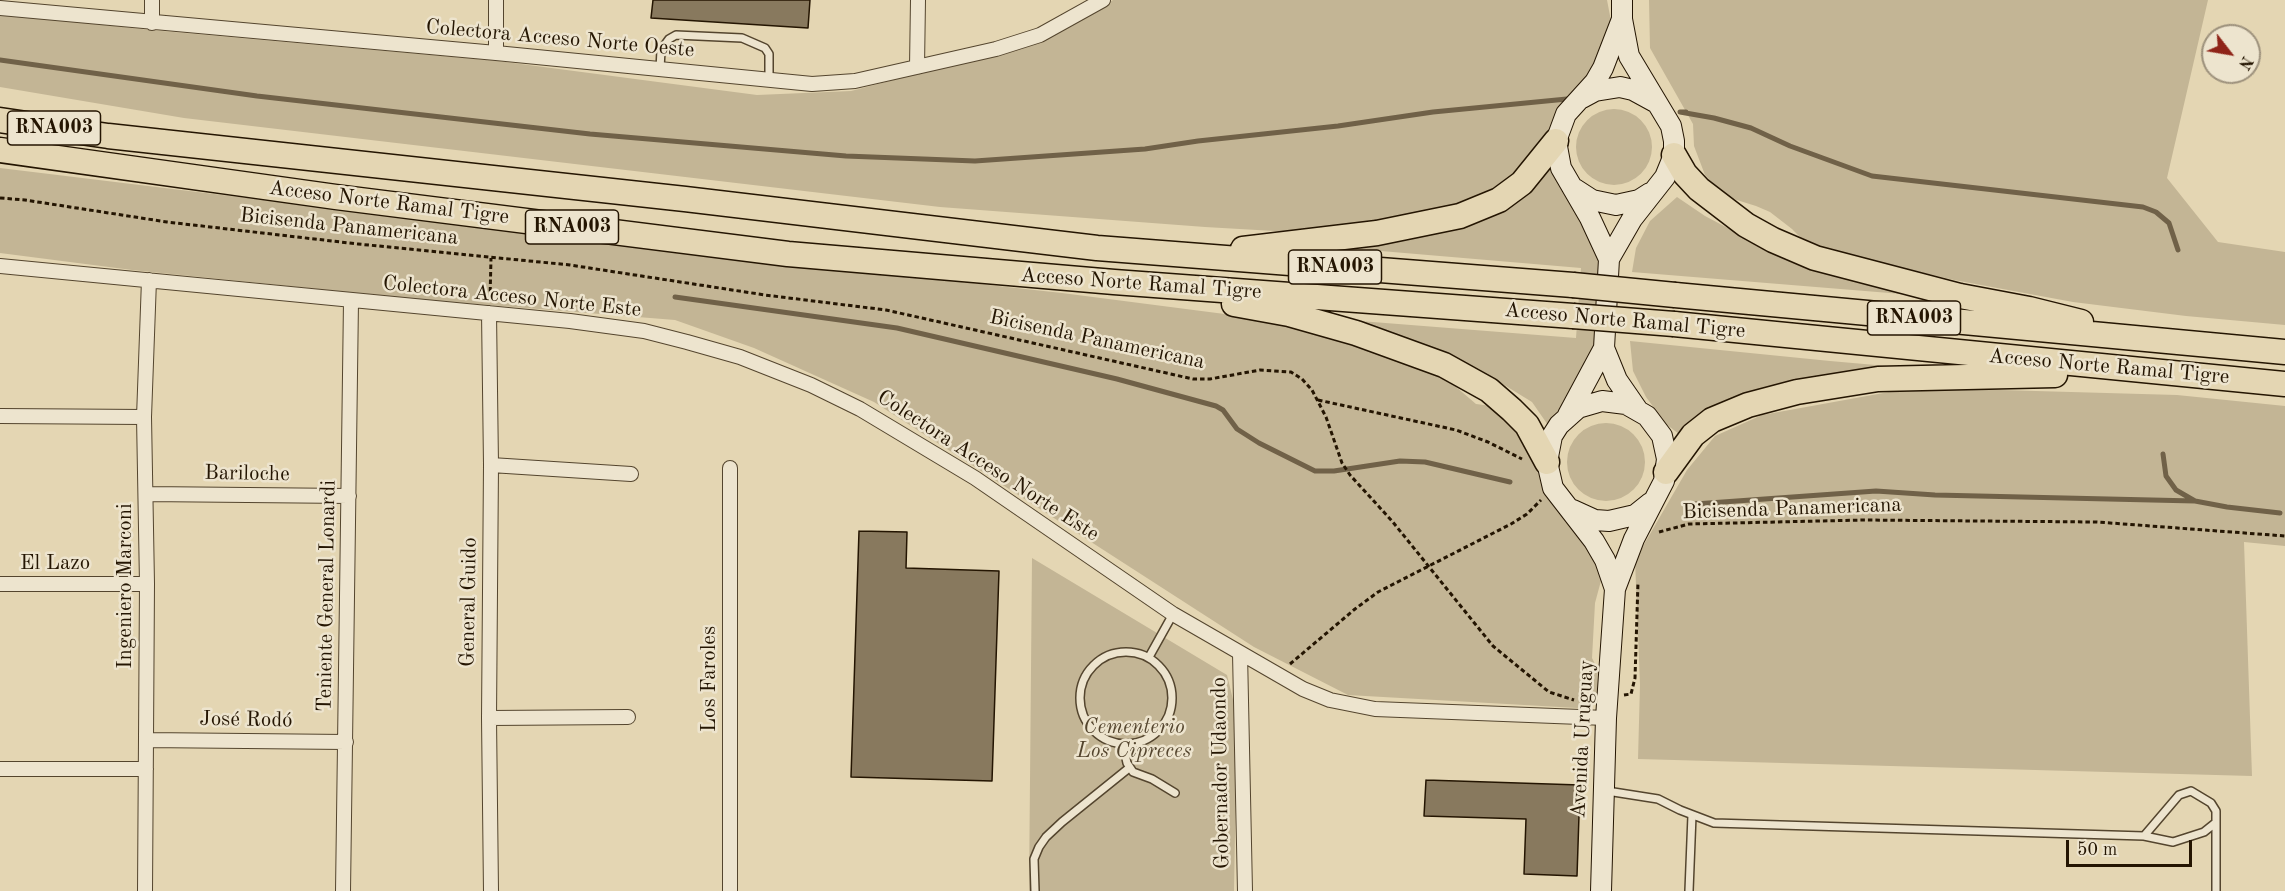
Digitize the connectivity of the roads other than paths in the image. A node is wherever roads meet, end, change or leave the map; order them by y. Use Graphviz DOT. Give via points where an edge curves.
graph roads {
  1 [pos="152,0"];
  2 [pos="496,0"];
  3 [pos="918,0"];
  4 [pos="1103,0"];
  5 [pos="0,8"];
  6 [pos="1622,9"];
  7 [pos="152,24"];
  8 [pos="496,53"];
  9 [pos="917,67"];
  10 [pos="660,69"];
  11 [pos="770,80"];
  12 [pos="1655,102"];
  13 [pos="1573,105"];
  14 [pos="0,108"];
  15 [pos="0,120"];
  16 [pos="108,136"];
  17 [pos="1556,141"];
  18 [pos="0,152"];
  19 [pos="1674,155"];
  20 [pos="1566,177"];
  21 [pos="1658,186"];
  22 [pos="1097,248"];
  23 [pos="1609,259"];
  24 [pos="0,266"];
  25 [pos="149,280"];
  26 [pos="1114,282"];
  27 [pos="351,301"];
  28 [pos="489,313"];
  29 [pos="2153,341"];
  30 [pos="1604,348"];
  31 [pos="2285,352"];
  32 [pos="2150,372"];
  33 [pos="2285,384"];
  34 [pos="1637,409"];
  35 [pos="1568,415"];
  36 [pos="0,416"];
  37 [pos="144,417"];
  38 [pos="491,465"];
  39 [pos="730,468"];
  40 [pos="1666,472"];
  41 [pos="631,474"];
  42 [pos="1550,475"];
  43 [pos="146,494"];
  44 [pos="349,496"];
  45 [pos="1655,497"];
  46 [pos="1571,509"];
  47 [pos="0,584"];
  48 [pos="147,584"];
  49 [pos="1615,589"];
  50 [pos="1173,614"];
  51 [pos="1240,653"];
  52 [pos="1149,657"];
  53 [pos="628,717"];
  54 [pos="489,718"];
  55 [pos="1606,718"];
  56 [pos="146,740"];
  57 [pos="346,742"];
  58 [pos="1123,745"];
  59 [pos="1129,768"];
  60 [pos="0,769"];
  61 [pos="146,769"];
  62 [pos="1604,790"];
  63 [pos="1175,793"];
  64 [pos="1692,814"];
  65 [pos="2214,824"];
  66 [pos="2144,836"];
  67 [pos="145,891"];
  68 [pos="343,891"];
  69 [pos="490,891"];
  70 [pos="730,891"];
  71 [pos="1035,891"];
  72 [pos="1245,891"];
  73 [pos="1601,891"];
  74 [pos="1689,891"];
  75 [pos="2216,891"];
  1 -- 7 [label="street"];
  2 -- 8 [label="street"];
  3 -- 9 [label="street"];
  4 -- 9 [label="street, Colectora Acceso Norte Oeste" via="1040,35"];
  5 -- 7 [label="street, Colectora Acceso Norte Oeste"];
  6 -- 12 [label="main road" via="1629,56"];
  6 -- 13 [label="main road" via="1603,68"];
  7 -- 8 [label="street, Colectora Acceso Norte Oeste"];
  8 -- 10 [label="street, Colectora Acceso Norte Oeste"];
  9 -- 11 [label="street, Colectora Acceso Norte Oeste" via="855,81 812,84"];
  10 -- 11 [label="street, Colectora Acceso Norte Oeste"];
  10 -- 11 [label="lane" via="661,50 676,35 742,38 765,48 769,54"];
  12 -- 13 [label="main road" via="1633,90 1614,88 1595,91"];
  12 -- 19 [label="main road" via="1671,126"];
  13 -- 17 [label="main road"];
  14 -- 16 [label="highway"];
  15 -- 16 [label="highway, Acceso Norte Ramal Tigre / RNA003"];
  16 -- 22 [label="highway, Acceso Norte Ramal Tigre / RNA003"];
  17 -- 20 [label="main road, Avenida Uruguay"];
  17 -- 22 [label="highway" via="1522,183 1499,201 1423,225 1229,251"];
  18 -- 26 [label="highway, Acceso Norte Ramal Tigre / RNA003" via="788,254"];
  19 -- 21 [label="main road, Avenida Uruguay"];
  19 -- 29 [label="highway" via="1699,189 1746,225 1815,258"];
  20 -- 21 [label="main road, Avenida Uruguay" via="1592,200 1616,205 1639,200"];
  20 -- 23 [label="main road, Avenida Uruguay"];
  21 -- 23 [label="main road, Avenida Uruguay" via="1632,219"];
  22 -- 29 [label="highway, Acceso Norte Ramal Tigre / RNA003, bridge" via="1573,285"];
  23 -- 30 [label="main road, Avenida Uruguay"];
  24 -- 25 [label="street, Colectora Acceso Norte Este"];
  25 -- 27 [label="street, Colectora Acceso Norte Este"];
  25 -- 37 [label="street, Ingeniero Marconi"];
  26 -- 32 [label="highway, Acceso Norte Ramal Tigre / RNA003, bridge" via="1674,324"];
  26 -- 42 [label="highway" via="1289,314 1444,365 1489,390 1527,425"];
  27 -- 28 [label="street, Colectora Acceso Norte Este"];
  27 -- 44 [label="street, Teniente General Lonardi"];
  28 -- 38 [label="street, General Guido"];
  28 -- 50 [label="street, Colectora Acceso Norte Este" via="644,331 740,357 811,385 860,408 975,478"];
  29 -- 31 [label="highway, Acceso Norte Ramal Tigre / RNA003"];
  30 -- 34 [label="main road, Avenida Uruguay" via="1617,380"];
  30 -- 35 [label="main road, Avenida Uruguay"];
  32 -- 33 [label="highway, Acceso Norte Ramal Tigre / RNA003"];
  32 -- 40 [label="highway" via="1878,379 1797,392 1712,420 1693,435"];
  34 -- 35 [label="main road" via="1602,401"];
  34 -- 40 [label="main road, Avenida Uruguay" via="1662,435"];
  35 -- 42 [label="main road, Avenida Uruguay" via="1552,436"];
  36 -- 37 [label="street"];
  37 -- 43 [label="street, Ingeniero Marconi"];
  38 -- 41 [label="street"];
  38 -- 54 [label="street, General Guido"];
  39 -- 70 [label="street, Los Faroles"];
  40 -- 45 [label="main road, Avenida Uruguay"];
  42 -- 46 [label="main road, Avenida Uruguay" via="1561,500"];
  43 -- 44 [label="street, Bariloche"];
  43 -- 48 [label="street, Ingeniero Marconi"];
  44 -- 57 [label="street, Teniente General Lonardi"];
  45 -- 46 [label="main road, Avenida Uruguay" via="1646,507 1622,520 1595,520"];
  45 -- 49 [label="main road, Avenida Uruguay"];
  46 -- 49 [label="main road, Avenida Uruguay" via="1605,560"];
  47 -- 48 [label="street, El Lazo"];
  48 -- 56 [label="street, Ingeniero Marconi"];
  49 -- 55 [label="main road, Avenida Uruguay"];
  50 -- 51 [label="street, Colectora Acceso Norte Este"];
  50 -- 52 [label="lane"];
  51 -- 55 [label="street, Colectora Acceso Norte Este" via="1330,700 1376,709"];
  51 -- 72 [label="street, Gobernador Udaondo"];
  52 -- 58 [label="lane" via="1169,680 1171,711 1153,736"];
  52 -- 58 [label="lane" via="1117,652 1101,658 1082,685 1084,718 1107,741"];
  53 -- 54 [label="street"];
  54 -- 69 [label="street, General Guido"];
  55 -- 62 [label="main road, Avenida Uruguay"];
  56 -- 57 [label="street, José Rodó"];
  56 -- 61 [label="street, Ingeniero Marconi"];
  57 -- 68 [label="street, Teniente General Lonardi"];
  58 -- 59 [label="lane"];
  59 -- 63 [label="lane"];
  59 -- 71 [label="lane" via="1046,837 1034,859"];
  60 -- 61 [label="street"];
  61 -- 67 [label="street, Ingeniero Marconi"];
  62 -- 64 [label="lane" via="1658,799"];
  62 -- 73 [label="main road, Avenida Uruguay"];
  64 -- 66 [label="lane" via="1714,823"];
  64 -- 74 [label="lane"];
  65 -- 66 [label="lane" via="2204,832 2173,842"];
  65 -- 66 [label="lane" via="2214,806 2197,793 2187,791 2178,795"];
  65 -- 75 [label="lane"];
}
